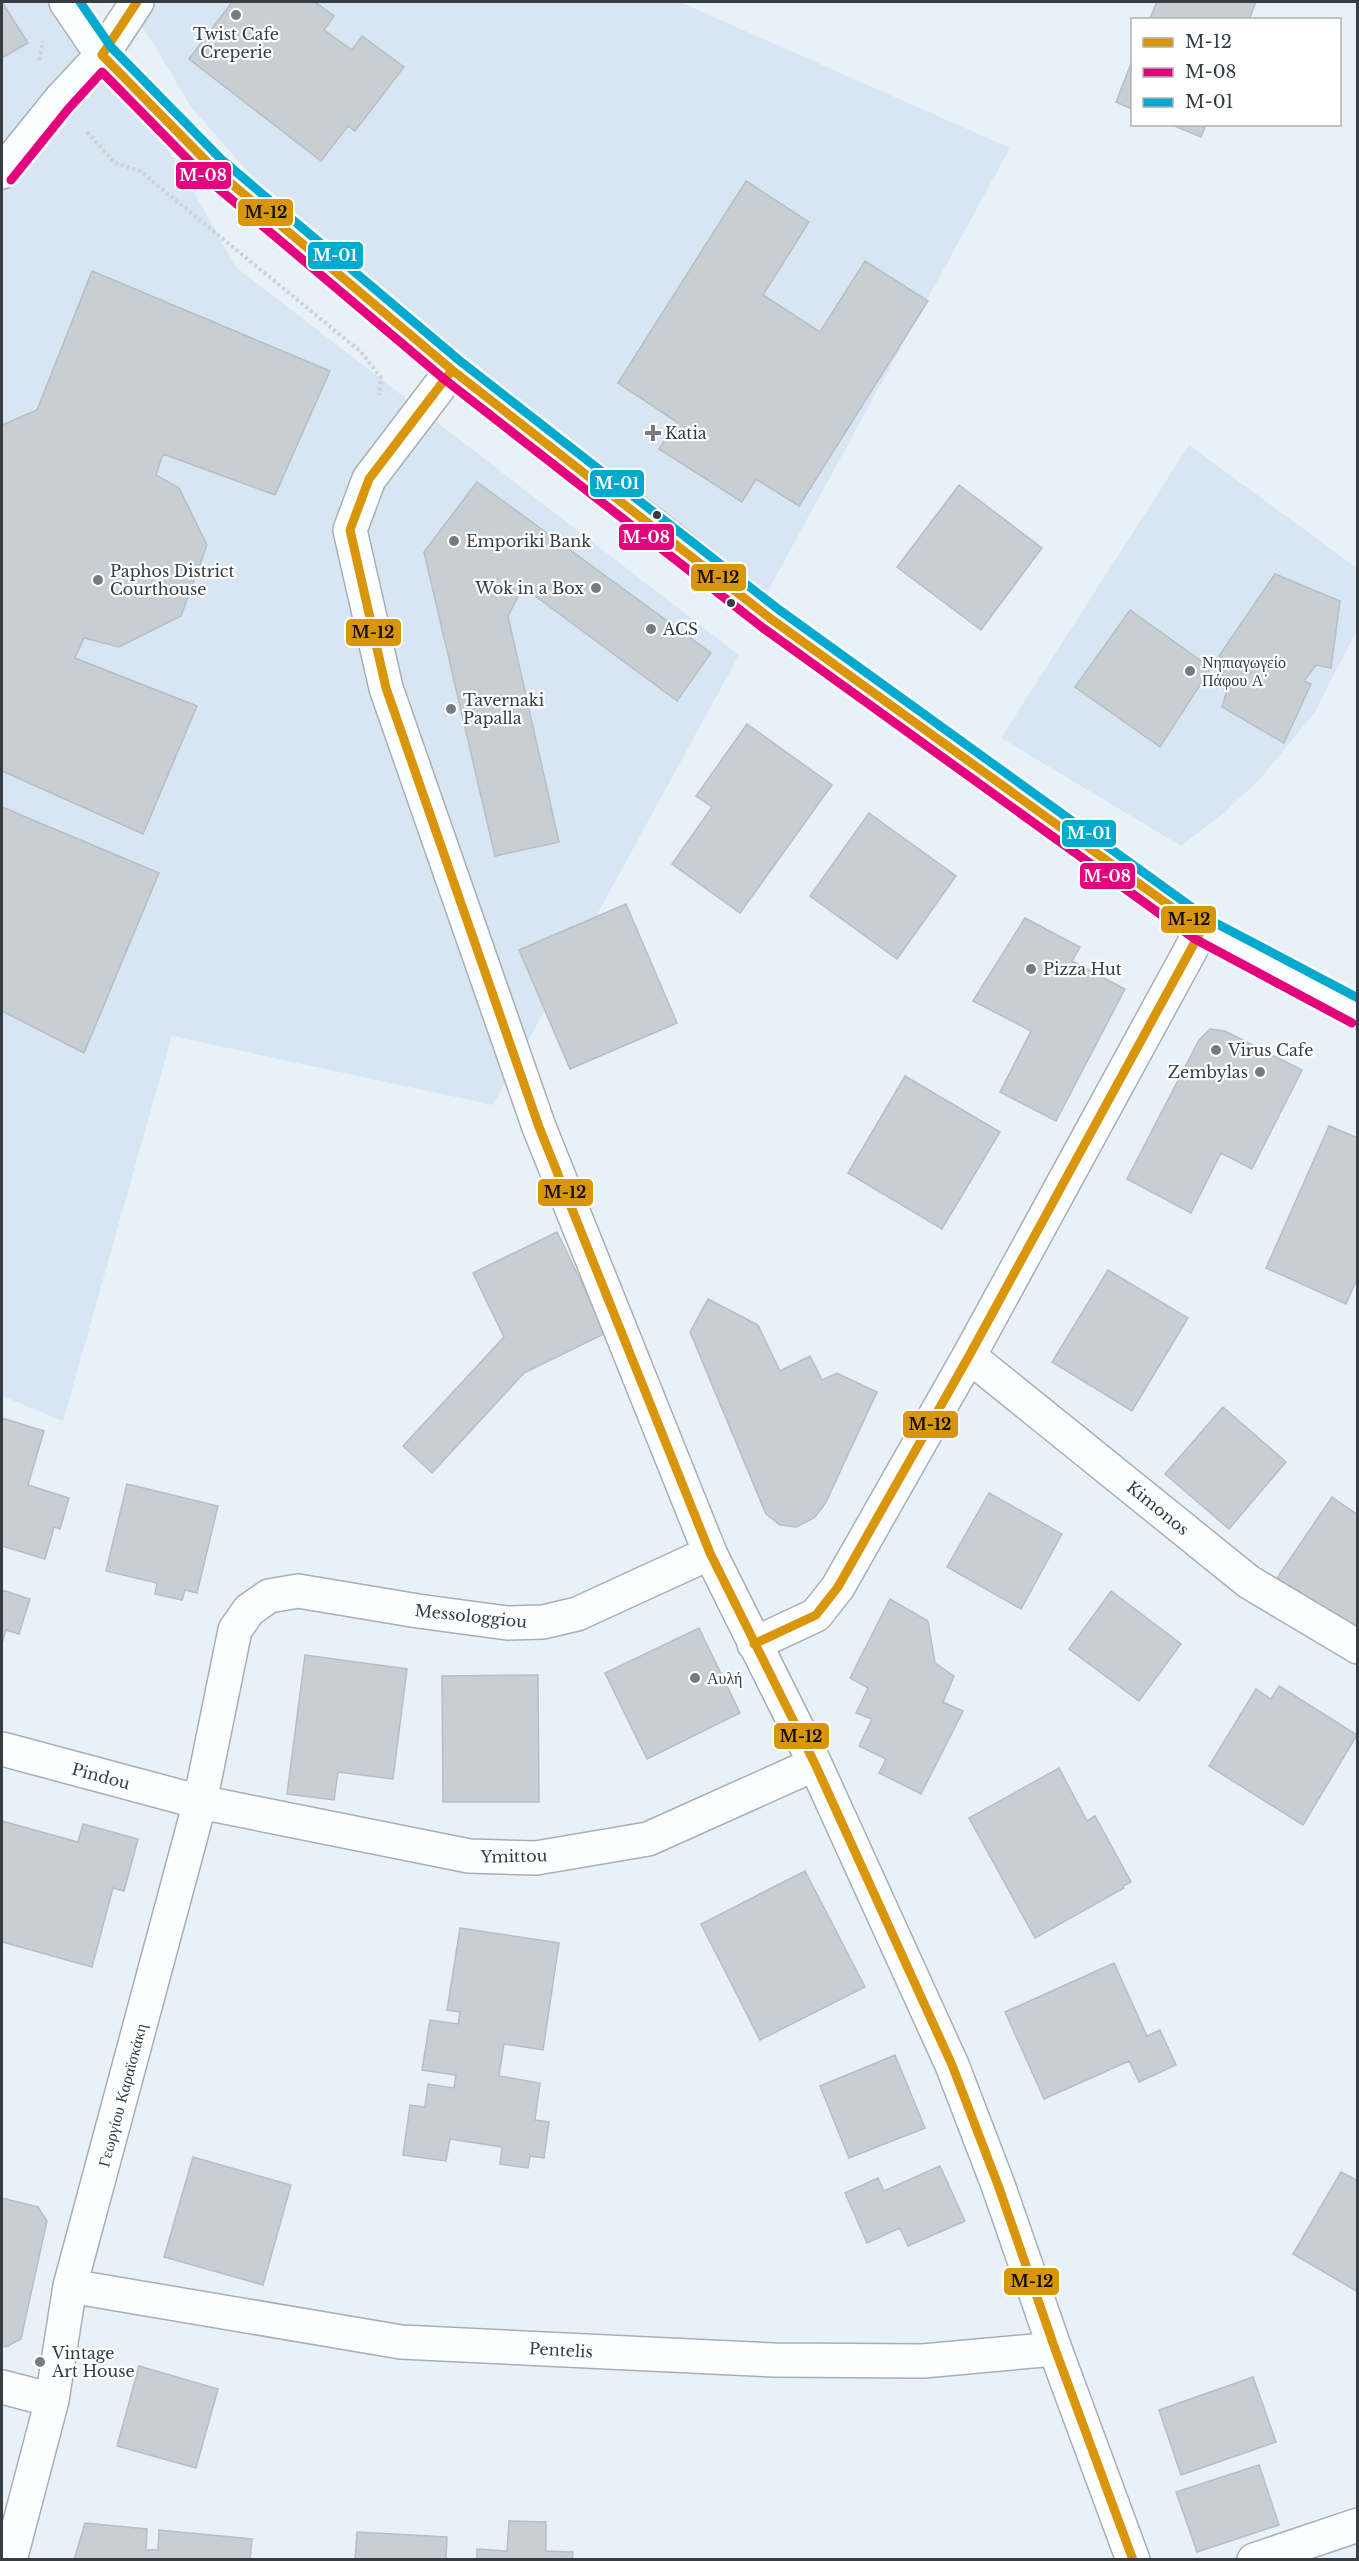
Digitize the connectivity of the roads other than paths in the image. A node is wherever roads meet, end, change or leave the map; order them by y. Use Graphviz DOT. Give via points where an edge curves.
graph roads {
  1 [pos="66,2"];
  2 [pos="137,2"];
  3 [pos="102,55"];
  4 [pos="2,172"];
  5 [pos="452,370"];
  6 [pos="1202,929"];
  7 [pos="1358,1012"];
  8 [pos="969,1356"];
  9 [pos="710,1554"];
  10 [pos="235,1630"];
  11 [pos="754,1644"];
  12 [pos="1358,1647"];
  13 [pos="2,1749"];
  14 [pos="816,1764"];
  15 [pos="200,1802"];
  16 [pos="70,2286"];
  17 [pos="1055,2349"];
  18 [pos="2,2387"];
  19 [pos="51,2400"];
  20 [pos="1358,2525"];
  21 [pos="10,2559"];
  22 [pos="1133,2559"];
  23 [pos="1254,2559"];
  1 -- 3 [label="street"];
  2 -- 3 [label="street"];
  3 -- 4 [label="street"];
  3 -- 5 [label="street" via="214,169"];
  5 -- 6 [label="street" via="771,619"];
  5 -- 9 [label="street" via="369,479 350,530 386,688 539,1127"];
  6 -- 7 [label="street"];
  6 -- 8 [label="street"];
  8 -- 11 [label="street" via="838,1587 816,1615"];
  8 -- 12 [label="street, Kimonos" via="1249,1582"];
  9 -- 10 [label="street, Messologgiou" via="577,1614 543,1622 507,1623 298,1591 269,1596 249,1610"];
  9 -- 11 [label="street"];
  10 -- 15 [label="street, Γεωργίου Καραϊσκάκη"];
  11 -- 14 [label="street"];
  13 -- 15 [label="street, Pindou"];
  14 -- 15 [label="street, Ymittou" via="648,1839 536,1858 469,1856"];
  14 -- 17 [label="street" via="952,2065"];
  15 -- 16 [label="street, Γεωργίου Καραϊσκάκη"];
  16 -- 17 [label="street, Pentelis" via="401,2342 774,2360 923,2361"];
  16 -- 19 [label="street, Γεωργίου Καραϊσκάκη"];
  17 -- 22 [label="street"];
  18 -- 19 [label="street"];
  19 -- 21 [label="street, Γεωργίου Καραϊσκάκη"];
  20 -- 23 [label="street"];
}
